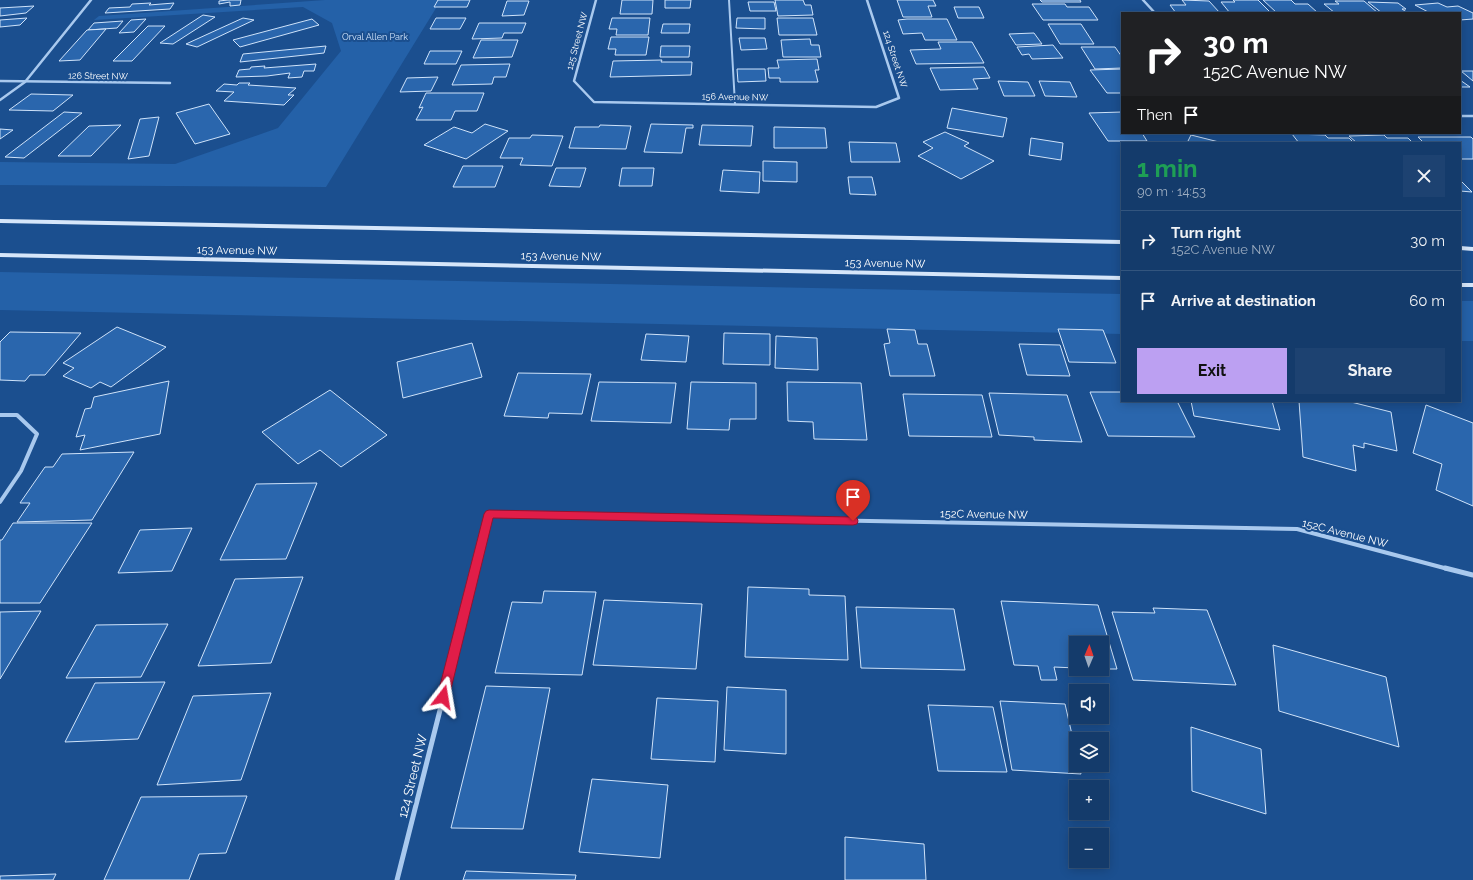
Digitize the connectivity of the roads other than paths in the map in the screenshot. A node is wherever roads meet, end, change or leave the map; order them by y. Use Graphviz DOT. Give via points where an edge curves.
graph roads {
  1 [pos="91,0"];
  2 [pos="596,0"];
  3 [pos="729,0"];
  4 [pos="867,0"];
  5 [pos="1143,0"];
  6 [pos="1154,12"];
  7 [pos="0,81"];
  8 [pos="26,82"];
  9 [pos="170,83"];
  10 [pos="0,100"];
  11 [pos="594,102"];
  12 [pos="735,104"];
  13 [pos="876,107"];
  14 [pos="1461,116"];
  15 [pos="1473,116"];
  16 [pos="0,221"];
  17 [pos="1121,242"];
  18 [pos="1461,248"];
  19 [pos="1473,249"];
  20 [pos="0,255"];
  21 [pos="1121,278"];
  22 [pos="1461,285"];
  23 [pos="1473,285"];
  24 [pos="0,414"];
  25 [pos="0,502"];
  26 [pos="489,514"];
  27 [pos="1473,575"];
  28 [pos="397,880"];
  1 -- 8 [label="street"];
  2 -- 11 [label="street, 125 Street NW" via="574,82"];
  3 -- 12 [label="lane"];
  4 -- 13 [label="street, 124 Street NW" via="899,98"];
  5 -- 6 [label="street"];
  7 -- 8 [label="street, 126 Street NW"];
  8 -- 9 [label="street, 126 Street NW"];
  8 -- 10 [label="street"];
  11 -- 12 [label="street, 156 Avenue NW"];
  12 -- 13 [label="street, 156 Avenue NW"];
  14 -- 15 [label="street"];
  16 -- 17 [label="main road"];
  18 -- 19 [label="main road"];
  20 -- 21 [label="main road, 153 Avenue NW"];
  22 -- 23 [label="main road"];
  24 -- 25 [label="street" via="17,415 37,434 22,471"];
  26 -- 27 [label="street, 152C Avenue NW" via="1297,529"];
  26 -- 28 [label="street, 124 Street NW"];
}
